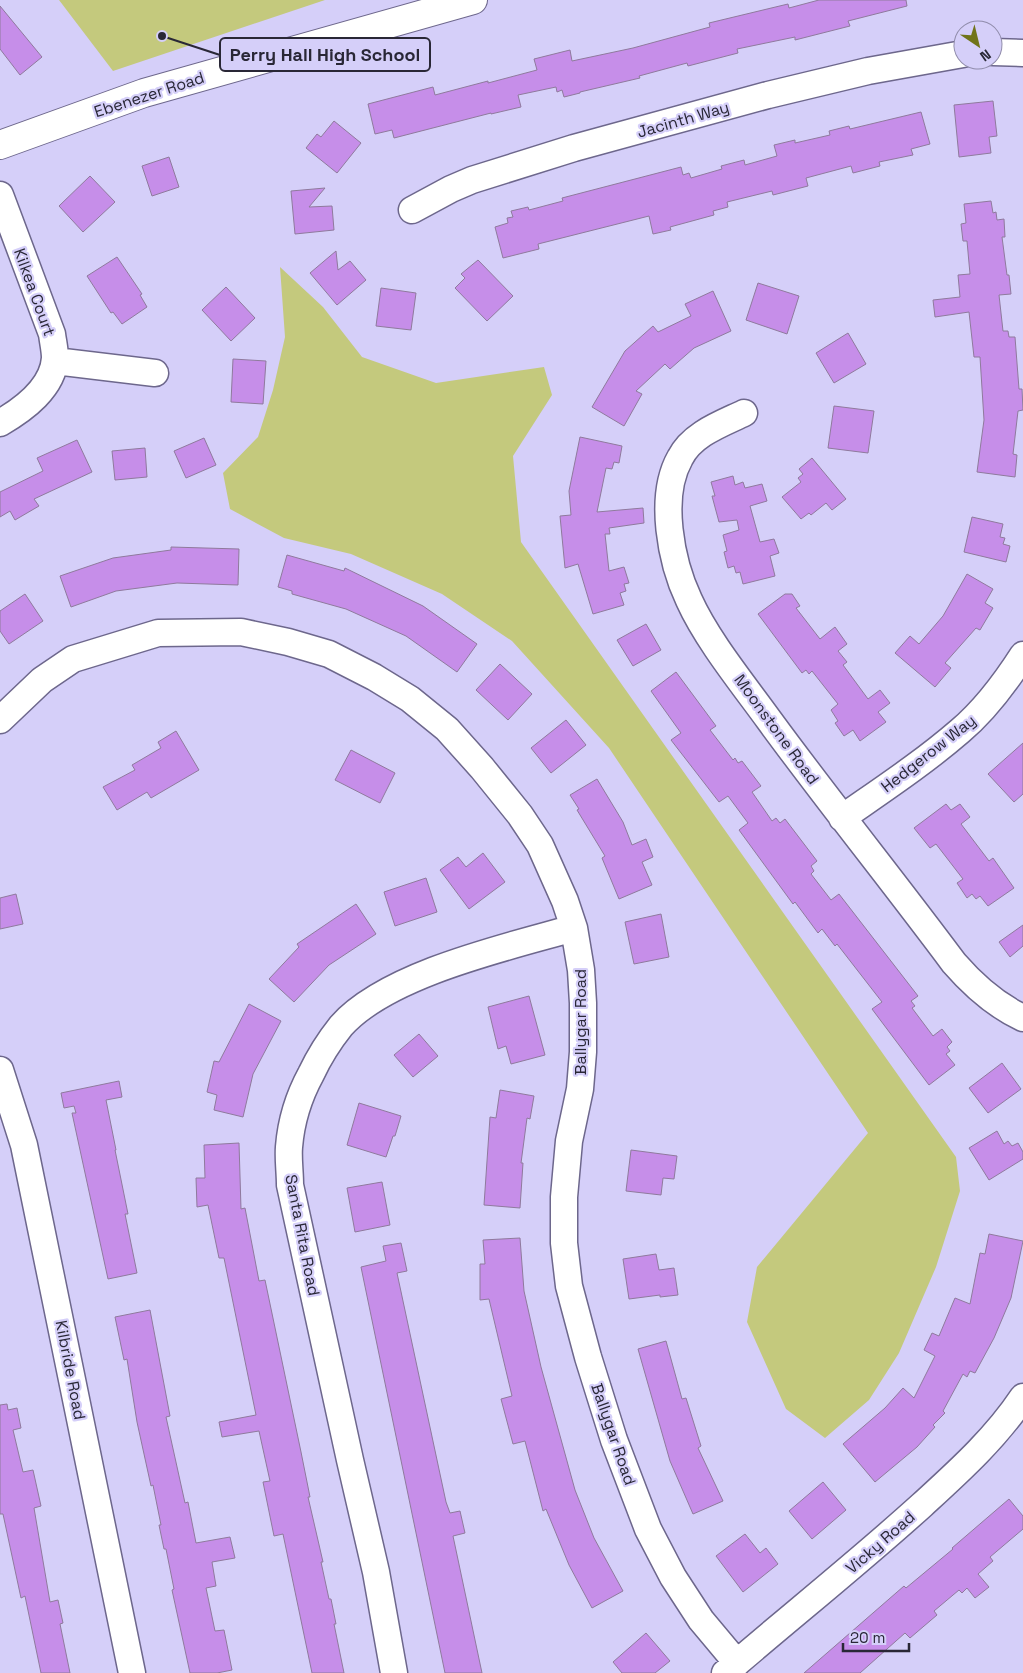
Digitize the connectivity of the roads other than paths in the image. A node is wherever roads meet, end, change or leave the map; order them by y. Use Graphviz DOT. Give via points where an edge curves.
graph roads {
  1 [pos="472,0"];
  2 [pos="1003,52"];
  3 [pos="1023,53"];
  4 [pos="953,56"];
  5 [pos="0,145"];
  6 [pos="0,195"];
  7 [pos="412,210"];
  8 [pos="54,361"];
  9 [pos="155,373"];
  10 [pos="744,413"];
  11 [pos="0,423"];
  12 [pos="1023,655"];
  13 [pos="0,720"];
  14 [pos="842,818"];
  15 [pos="574,928"];
  16 [pos="1023,1018"];
  17 [pos="0,1070"];
  18 [pos="1023,1397"];
  19 [pos="731,1668"];
  20 [pos="132,1673"];
  21 [pos="394,1673"];
  1 -- 5 [label="street, Ebenezer Road" via="144,94"];
  2 -- 3 [label="street"];
  4 -- 7 [label="street, Jacinth Way" via="777,93 574,148 472,180"];
  6 -- 8 [label="street, Kilkea Court" via="52,334"];
  8 -- 9 [label="street"];
  8 -- 11 [label="street, Kilkea Court" via="43,388"];
  10 -- 14 [label="street, Moonstone Road" via="693,442 680,458 671,479 670,536 678,575 712,639"];
  12 -- 14 [label="street, Hedgerow Way" via="995,695 960,731"];
  13 -- 15 [label="street, Ballygar Road" via="42,680 73,659 158,633 241,632 329,654 410,699 447,729 482,768 540,845"];
  14 -- 16 [label="street, Moonstone Road" via="973,984"];
  15 -- 19 [label="street, Ballygar Road" via="583,1004 580,1089 569,1141 564,1197 564,1243 569,1286 614,1440 648,1529 672,1577"];
  15 -- 21 [label="street, Santa Rita Road" via="447,966 400,985 370,1002 342,1025 322,1053 304,1086 295,1114 289,1146 290,1185 376,1572"];
  17 -- 20 [label="street, Kilbride Road" via="24,1145"];
  18 -- 19 [label="street, Vicky Road" via="968,1463 863,1558"];
}
